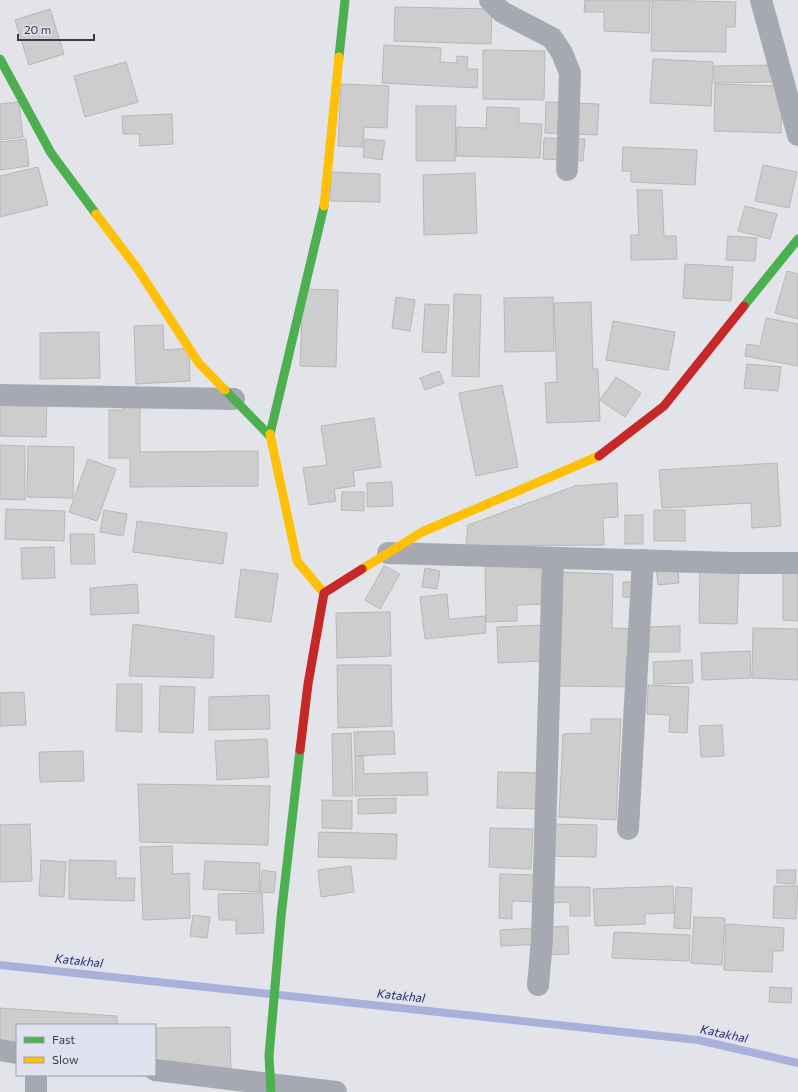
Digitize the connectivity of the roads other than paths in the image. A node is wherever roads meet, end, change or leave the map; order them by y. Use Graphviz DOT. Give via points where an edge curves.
graph roads {
  1 [pos="345,0"];
  2 [pos="490,0"];
  3 [pos="761,0"];
  4 [pos="0,59"];
  5 [pos="798,135"];
  6 [pos="567,170"];
  7 [pos="798,238"];
  8 [pos="0,395"];
  9 [pos="234,399"];
  10 [pos="270,436"];
  11 [pos="388,553"];
  12 [pos="553,558"];
  13 [pos="643,560"];
  14 [pos="798,563"];
  15 [pos="324,593"];
  16 [pos="628,829"];
  17 [pos="538,985"];
  18 [pos="0,1050"];
  19 [pos="16,1053"];
  20 [pos="156,1070"];
  21 [pos="36,1076"];
  22 [pos="271,1088"];
  23 [pos="36,1092"];
  24 [pos="336,1092"];
  1 -- 10 [label="street" via="323,215"];
  2 -- 6 [label="street" via="502,12 552,38 562,53 570,73"];
  3 -- 5 [label="street"];
  4 -- 9 [label="street" via="51,152 137,268 198,362"];
  7 -- 11 [label="street" via="664,406 602,455 422,532"];
  8 -- 9 [label="street"];
  9 -- 10 [label="street"];
  10 -- 15 [label="street" via="297,561"];
  11 -- 12 [label="street"];
  11 -- 15 [label="street"];
  12 -- 13 [label="street"];
  12 -- 17 [label="street" via="542,940"];
  13 -- 14 [label="street"];
  13 -- 16 [label="street"];
  15 -- 22 [label="street" via="308,684 281,917 269,1056"];
  18 -- 19 [label="street"];
  20 -- 22 [label="street"];
  21 -- 23 [label="street"];
  22 -- 24 [label="street"];
}
